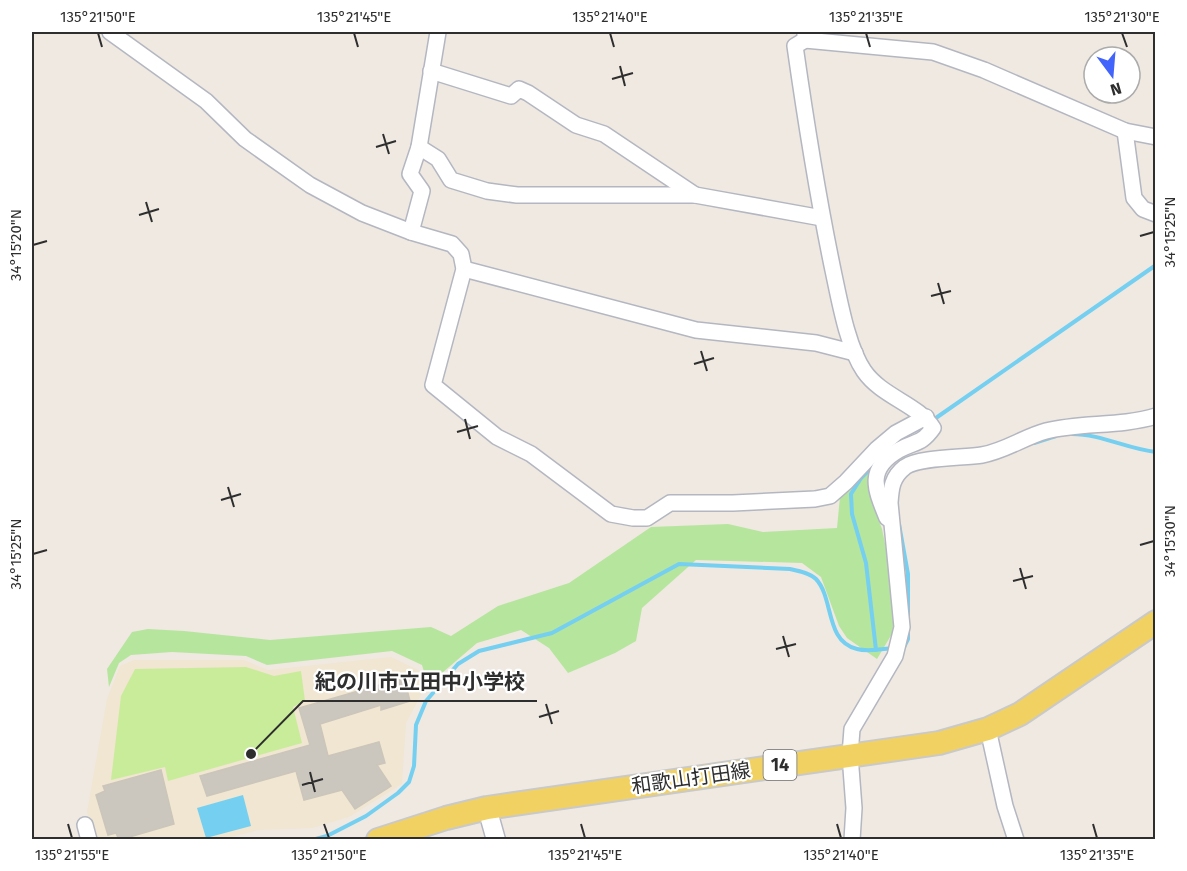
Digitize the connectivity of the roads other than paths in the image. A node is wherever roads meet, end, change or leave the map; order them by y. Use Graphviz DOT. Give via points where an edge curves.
graph roads {
  1 [pos="110,32"];
  2 [pos="438,32"];
  3 [pos="805,36"];
  4 [pos="431,71"];
  5 [pos="1125,131"];
  6 [pos="1155,137"];
  7 [pos="418,147"];
  8 [pos="695,195"];
  9 [pos="1155,214"];
  10 [pos="822,218"];
  11 [pos="411,232"];
  12 [pos="464,269"];
  13 [pos="855,353"];
  14 [pos="1155,416"];
  15 [pos="926,417"];
  16 [pos="891,526"];
  17 [pos="1155,622"];
  18 [pos="988,729"];
  19 [pos="850,755"];
  20 [pos="487,808"];
  21 [pos="378,840"];
  22 [pos="496,840"];
  23 [pos="852,840"];
  24 [pos="1016,840"];
  1 -- 11 [label="street" via="206,100 245,139 310,185 362,213"];
  2 -- 4 [label="street"];
  3 -- 5 [label="street" via="933,52"];
  3 -- 10 [label="street" via="795,46"];
  4 -- 7 [label="street"];
  4 -- 8 [label="street" via="511,96 519,89 528,93 576,124 604,134"];
  5 -- 6 [label="street"];
  5 -- 9 [label="street" via="1134,198 1143,209"];
  7 -- 8 [label="street" via="438,159 451,180 487,191 517,195"];
  7 -- 11 [label="street" via="410,174 422,191"];
  8 -- 10 [label="street"];
  10 -- 13 [label="street"];
  11 -- 12 [label="street" via="452,244 461,254"];
  12 -- 13 [label="street" via="696,330 816,343"];
  12 -- 15 [label="street" via="433,385 497,437 531,454 611,514 647,518 670,503 830,496 896,433"];
  13 -- 15 [label="street" via="863,370 878,386"];
  14 -- 16 [label="street" via="1047,431 1002,450 908,465 891,485"];
  15 -- 16 [label="street" via="933,428 926,439 898,450 881,464 876,474 876,492"];
  16 -- 19 [label="street" via="902,627 895,656 852,729"];
  17 -- 18 [label="main road, 和歌山打田線 / 14" via="1020,714"];
  18 -- 19 [label="main road, 和歌山打田線 / 14" via="939,743"];
  18 -- 24 [label="street"];
  19 -- 20 [label="main road, 和歌山打田線 / 14"];
  19 -- 23 [label="street"];
  20 -- 21 [label="main road, 和歌山打田線 / 14"];
  20 -- 22 [label="street"];
}
